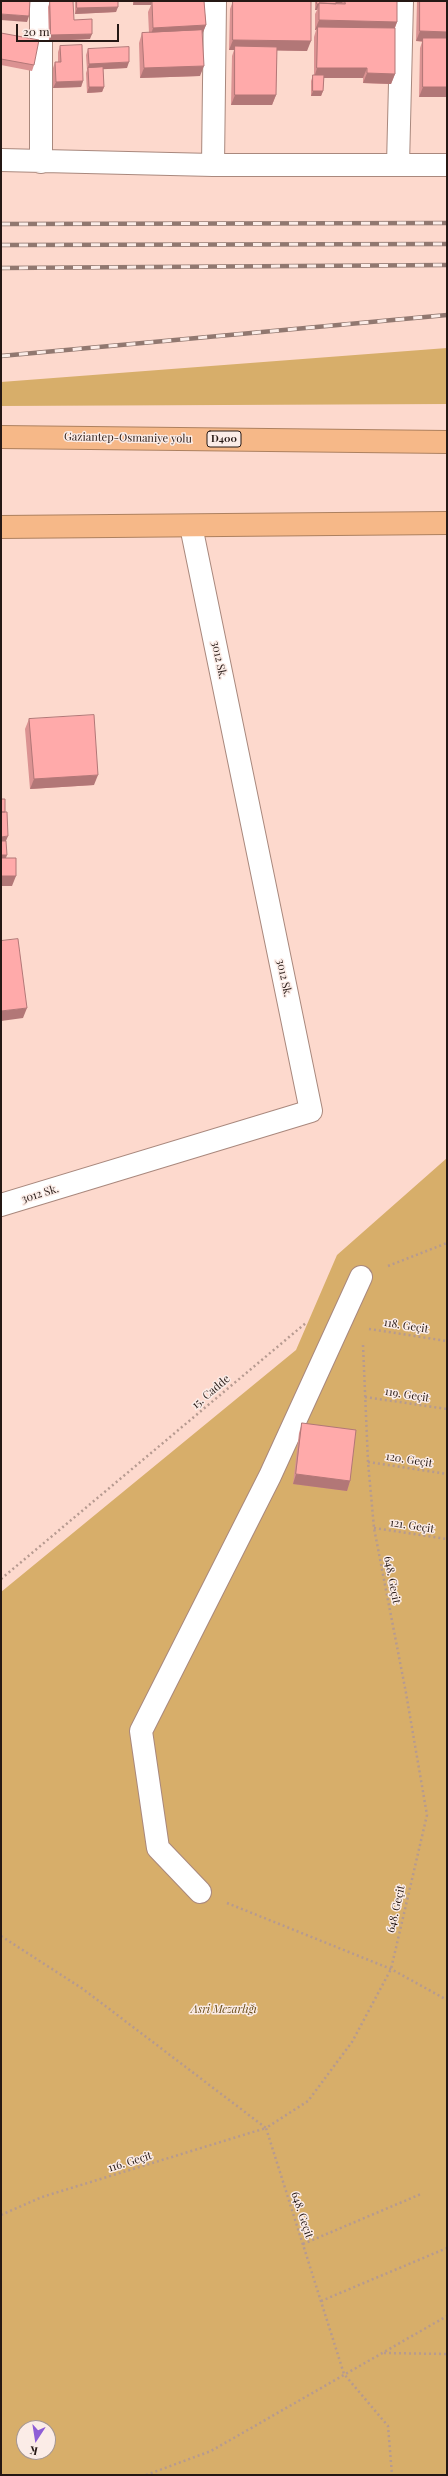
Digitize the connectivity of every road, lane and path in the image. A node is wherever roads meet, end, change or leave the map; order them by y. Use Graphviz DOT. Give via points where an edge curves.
graph roads {
  1 [pos="41,1"];
  2 [pos="215,1"];
  3 [pos="402,1"];
  4 [pos="1,160"];
  5 [pos="41,162"];
  6 [pos="447,164"];
  7 [pos="213,165"];
  8 [pos="398,165"];
  9 [pos="1,437"];
  10 [pos="447,442"];
  11 [pos="447,523"];
  12 [pos="191,526"];
  13 [pos="1,527"];
  14 [pos="1,1206"];
  15 [pos="447,1243"];
  16 [pos="361,1277"];
  17 [pos="312,1318"];
  18 [pos="363,1328"];
  19 [pos="447,1341"];
  20 [pos="363,1343"];
  21 [pos="365,1397"];
  22 [pos="447,1409"];
  23 [pos="368,1462"];
  24 [pos="447,1474"];
  25 [pos="374,1528"];
  26 [pos="447,1539"];
  27 [pos="1,1579"];
  28 [pos="200,1892"];
  29 [pos="1,1936"];
  30 [pos="391,1969"];
  31 [pos="447,2000"];
  32 [pos="266,2128"];
  33 [pos="421,2194"];
  34 [pos="1,2215"];
  35 [pos="303,2244"];
  36 [pos="447,2248"];
  37 [pos="321,2301"];
  38 [pos="447,2316"];
  39 [pos="382,2353"];
  40 [pos="447,2354"];
  41 [pos="344,2374"];
  42 [pos="146,2475"];
  43 [pos="392,2475"];
  1 -- 5 [label="street"];
  2 -- 7 [label="street"];
  3 -- 8 [label="street"];
  4 -- 5 [label="street"];
  5 -- 7 [label="street"];
  6 -- 8 [label="street"];
  7 -- 8 [label="street"];
  9 -- 10 [label="highway, Gaziantep-Osmaniye yolu / D400"];
  11 -- 12 [label="highway"];
  12 -- 13 [label="highway"];
  12 -- 14 [label="street, 3012 Sk." via="311,1112"];
  15 -- 16 [label="path"];
  16 -- 28 [label="street" via="270,1476 141,1731 158,1848"];
  17 -- 27 [label="path, 15. Cadde"];
  18 -- 19 [label="path, 118. Geçit"];
  20 -- 21 [label="path, 648. Geçit"];
  21 -- 22 [label="path, 119. Geçit"];
  21 -- 23 [label="path, 648. Geçit"];
  23 -- 24 [label="path, 120. Geçit"];
  23 -- 25 [label="path, 648. Geçit"];
  25 -- 26 [label="path, 121. Geçit"];
  25 -- 30 [label="path, 648. Geçit" via="427,1815"];
  28 -- 30 [label="path"];
  29 -- 32 [label="path" via="82,1989"];
  30 -- 31 [label="path"];
  30 -- 32 [label="path, 648. Geçit" via="352,2042 308,2101"];
  32 -- 34 [label="path, 116. Geçit" via="42,2197"];
  32 -- 35 [label="path, 648. Geçit"];
  33 -- 35 [label="path"];
  35 -- 37 [label="path, 648. Geçit"];
  36 -- 37 [label="path"];
  37 -- 41 [label="path, 648. Geçit"];
  38 -- 39 [label="path"];
  39 -- 40 [label="path"];
  39 -- 41 [label="path"];
  41 -- 42 [label="path" via="211,2451"];
  41 -- 43 [label="path, 648. Geçit" via="388,2426"];
}
